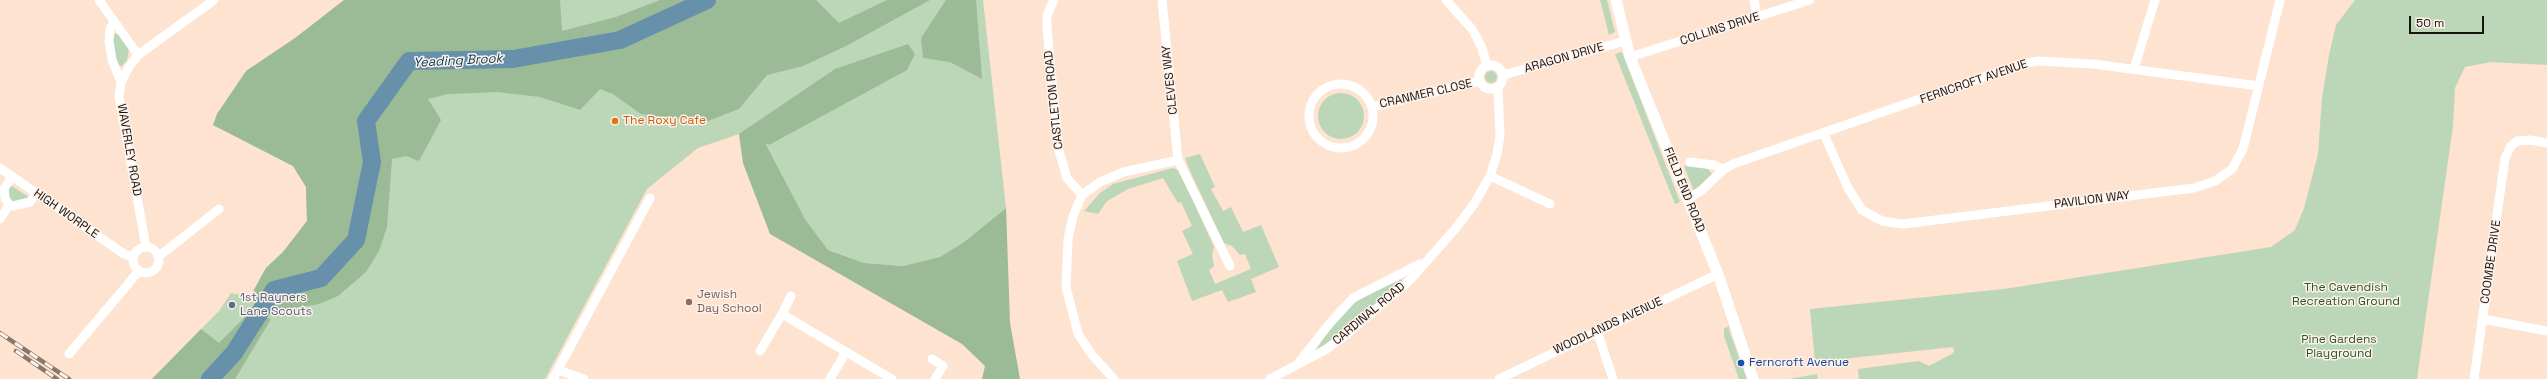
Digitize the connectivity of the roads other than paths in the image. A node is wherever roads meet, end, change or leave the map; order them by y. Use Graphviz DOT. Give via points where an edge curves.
graph roads {
  1 [pos="99,0"];
  2 [pos="214,0"];
  3 [pos="1054,0"];
  4 [pos="1162,0"];
  5 [pos="1446,0"];
  6 [pos="1616,0"];
  7 [pos="1754,0"];
  8 [pos="1810,0"];
  9 [pos="2155,0"];
  10 [pos="2280,0"];
  11 [pos="1757,17"];
  12 [pos="114,22"];
  13 [pos="1625,41"];
  14 [pos="138,55"];
  15 [pos="1630,57"];
  16 [pos="1487,66"];
  17 [pos="2134,69"];
  18 [pos="1503,75"];
  19 [pos="1480,81"];
  20 [pos="121,82"];
  21 [pos="2259,86"];
  22 [pos="1498,87"];
  23 [pos="1372,107"];
  24 [pos="1823,132"];
  25 [pos="2547,143"];
  26 [pos="1178,160"];
  27 [pos="1690,162"];
  28 [pos="0,168"];
  29 [pos="1724,169"];
  30 [pos="12,176"];
  31 [pos="1490,176"];
  32 [pos="36,193"];
  33 [pos="1082,195"];
  34 [pos="650,198"];
  35 [pos="1688,199"];
  36 [pos="1550,204"];
  37 [pos="9,205"];
  38 [pos="219,209"];
  39 [pos="0,219"];
  40 [pos="146,247"];
  41 [pos="1434,252"];
  42 [pos="133,257"];
  43 [pos="158,257"];
  44 [pos="1230,266"];
  45 [pos="139,271"];
  46 [pos="1718,274"];
  47 [pos="791,296"];
  48 [pos="782,314"];
  49 [pos="2483,319"];
  50 [pos="1597,331"];
  51 [pos="2547,331"];
  52 [pos="760,351"];
  53 [pos="846,352"];
  54 [pos="69,354"];
  55 [pos="932,359"];
  56 [pos="1297,365"];
  57 [pos="558,370"];
  58 [pos="553,379"];
  59 [pos="584,379"];
  60 [pos="830,379"];
  61 [pos="892,379"];
  62 [pos="935,379"];
  63 [pos="1114,379"];
  64 [pos="1270,379"];
  65 [pos="1499,379"];
  66 [pos="1613,379"];
  67 [pos="1753,379"];
  68 [pos="2474,379"];
  1 -- 12 [label="street"];
  2 -- 14 [label="street, WAVERLEY ROAD"];
  3 -- 33 [label="street, CASTLETON ROAD" via="1047,15 1059,151 1067,178"];
  4 -- 26 [label="street, CLEVES WAY"];
  5 -- 16 [label="street" via="1472,29 1482,48"];
  6 -- 13 [label="street, FIELD END ROAD"];
  7 -- 11 [label="street"];
  8 -- 11 [label="street, COLLINS DRIVE"];
  9 -- 17 [label="street"];
  10 -- 21 [label="street, PAVILION WAY"];
  11 -- 15 [label="street, COLLINS DRIVE"];
  12 -- 14 [label="street"];
  12 -- 20 [label="street" via="110,29 109,41 112,60"];
  13 -- 15 [label="street, FIELD END ROAD"];
  13 -- 18 [label="street, ARAGON DRIVE"];
  14 -- 20 [label="street, WAVERLEY ROAD"];
  15 -- 35 [label="street, FIELD END ROAD"];
  16 -- 18 [label="street" via="1498,66"];
  16 -- 19 [label="street" via="1480,74"];
  17 -- 21 [label="street, FERNCROFT AVENUE"];
  17 -- 24 [label="street, FERNCROFT AVENUE" via="2038,61 2021,64"];
  18 -- 22 [label="street"];
  19 -- 22 [label="street" via="1488,88"];
  19 -- 23 [label="street, CRANMER CLOSE"];
  20 -- 40 [label="street, WAVERLEY ROAD" via="119,96"];
  21 -- 24 [label="street, PAVILION WAY" via="2244,149 2232,169 2215,181 2194,188 1903,224 1882,221 1862,210 1848,188"];
  22 -- 31 [label="street, CARDINAL ROAD" via="1500,136"];
  23 -- 23 [label="street, CRANMER CLOSE" via="1370,129 1364,138 1349,147 1328,145 1320,140 1311,125 1311,107 1316,97 1332,85 1352,86 1361,90"];
  24 -- 29 [label="street, FERNCROFT AVENUE"];
  25 -- 49 [label="street, COOMBE DRIVE" via="2523,140 2511,146 2505,158"];
  26 -- 33 [label="street" via="1124,172 1100,182"];
  26 -- 44 [label="street"];
  27 -- 29 [label="street"];
  28 -- 30 [label="street, HIGH WORPLE"];
  29 -- 35 [label="street, FERNCROFT AVENUE" via="1702,190"];
  30 -- 32 [label="street, HIGH WORPLE"];
  30 -- 37 [label="street" via="4,189"];
  31 -- 36 [label="street"];
  31 -- 41 [label="street, CARDINAL ROAD" via="1474,204"];
  32 -- 37 [label="street" via="30,202"];
  32 -- 42 [label="street, HIGH WORPLE" via="124,254"];
  33 -- 63 [label="street" via="1073,216 1068,239 1066,287 1078,334 1092,355"];
  34 -- 57 [label="street"];
  35 -- 46 [label="street, FIELD END ROAD"];
  37 -- 39 [label="street"];
  38 -- 43 [label="street"];
  40 -- 42 [label="street" via="138,250"];
  40 -- 43 [label="street" via="154,250"];
  41 -- 56 [label="street, CARDINAL ROAD" via="1410,280 1346,334 1325,350"];
  41 -- 56 [label="street, CARDINAL ROAD" via="1415,268 1353,298"];
  42 -- 45 [label="street" via="134,265"];
  43 -- 45 [label="street" via="158,265 153,271"];
  45 -- 54 [label="street"];
  46 -- 50 [label="street, WOODLANDS AVENUE"];
  46 -- 67 [label="street, FIELD END ROAD"];
  47 -- 48 [label="street"];
  48 -- 52 [label="street"];
  48 -- 53 [label="street"];
  49 -- 51 [label="street"];
  49 -- 68 [label="street, COOMBE DRIVE"];
  50 -- 65 [label="street, WOODLANDS AVENUE"];
  50 -- 66 [label="street"];
  53 -- 60 [label="street"];
  53 -- 61 [label="street"];
  55 -- 62 [label="street" via="943,366"];
  56 -- 64 [label="street, CARDINAL ROAD"];
  57 -- 58 [label="street"];
  57 -- 59 [label="street"];
}
